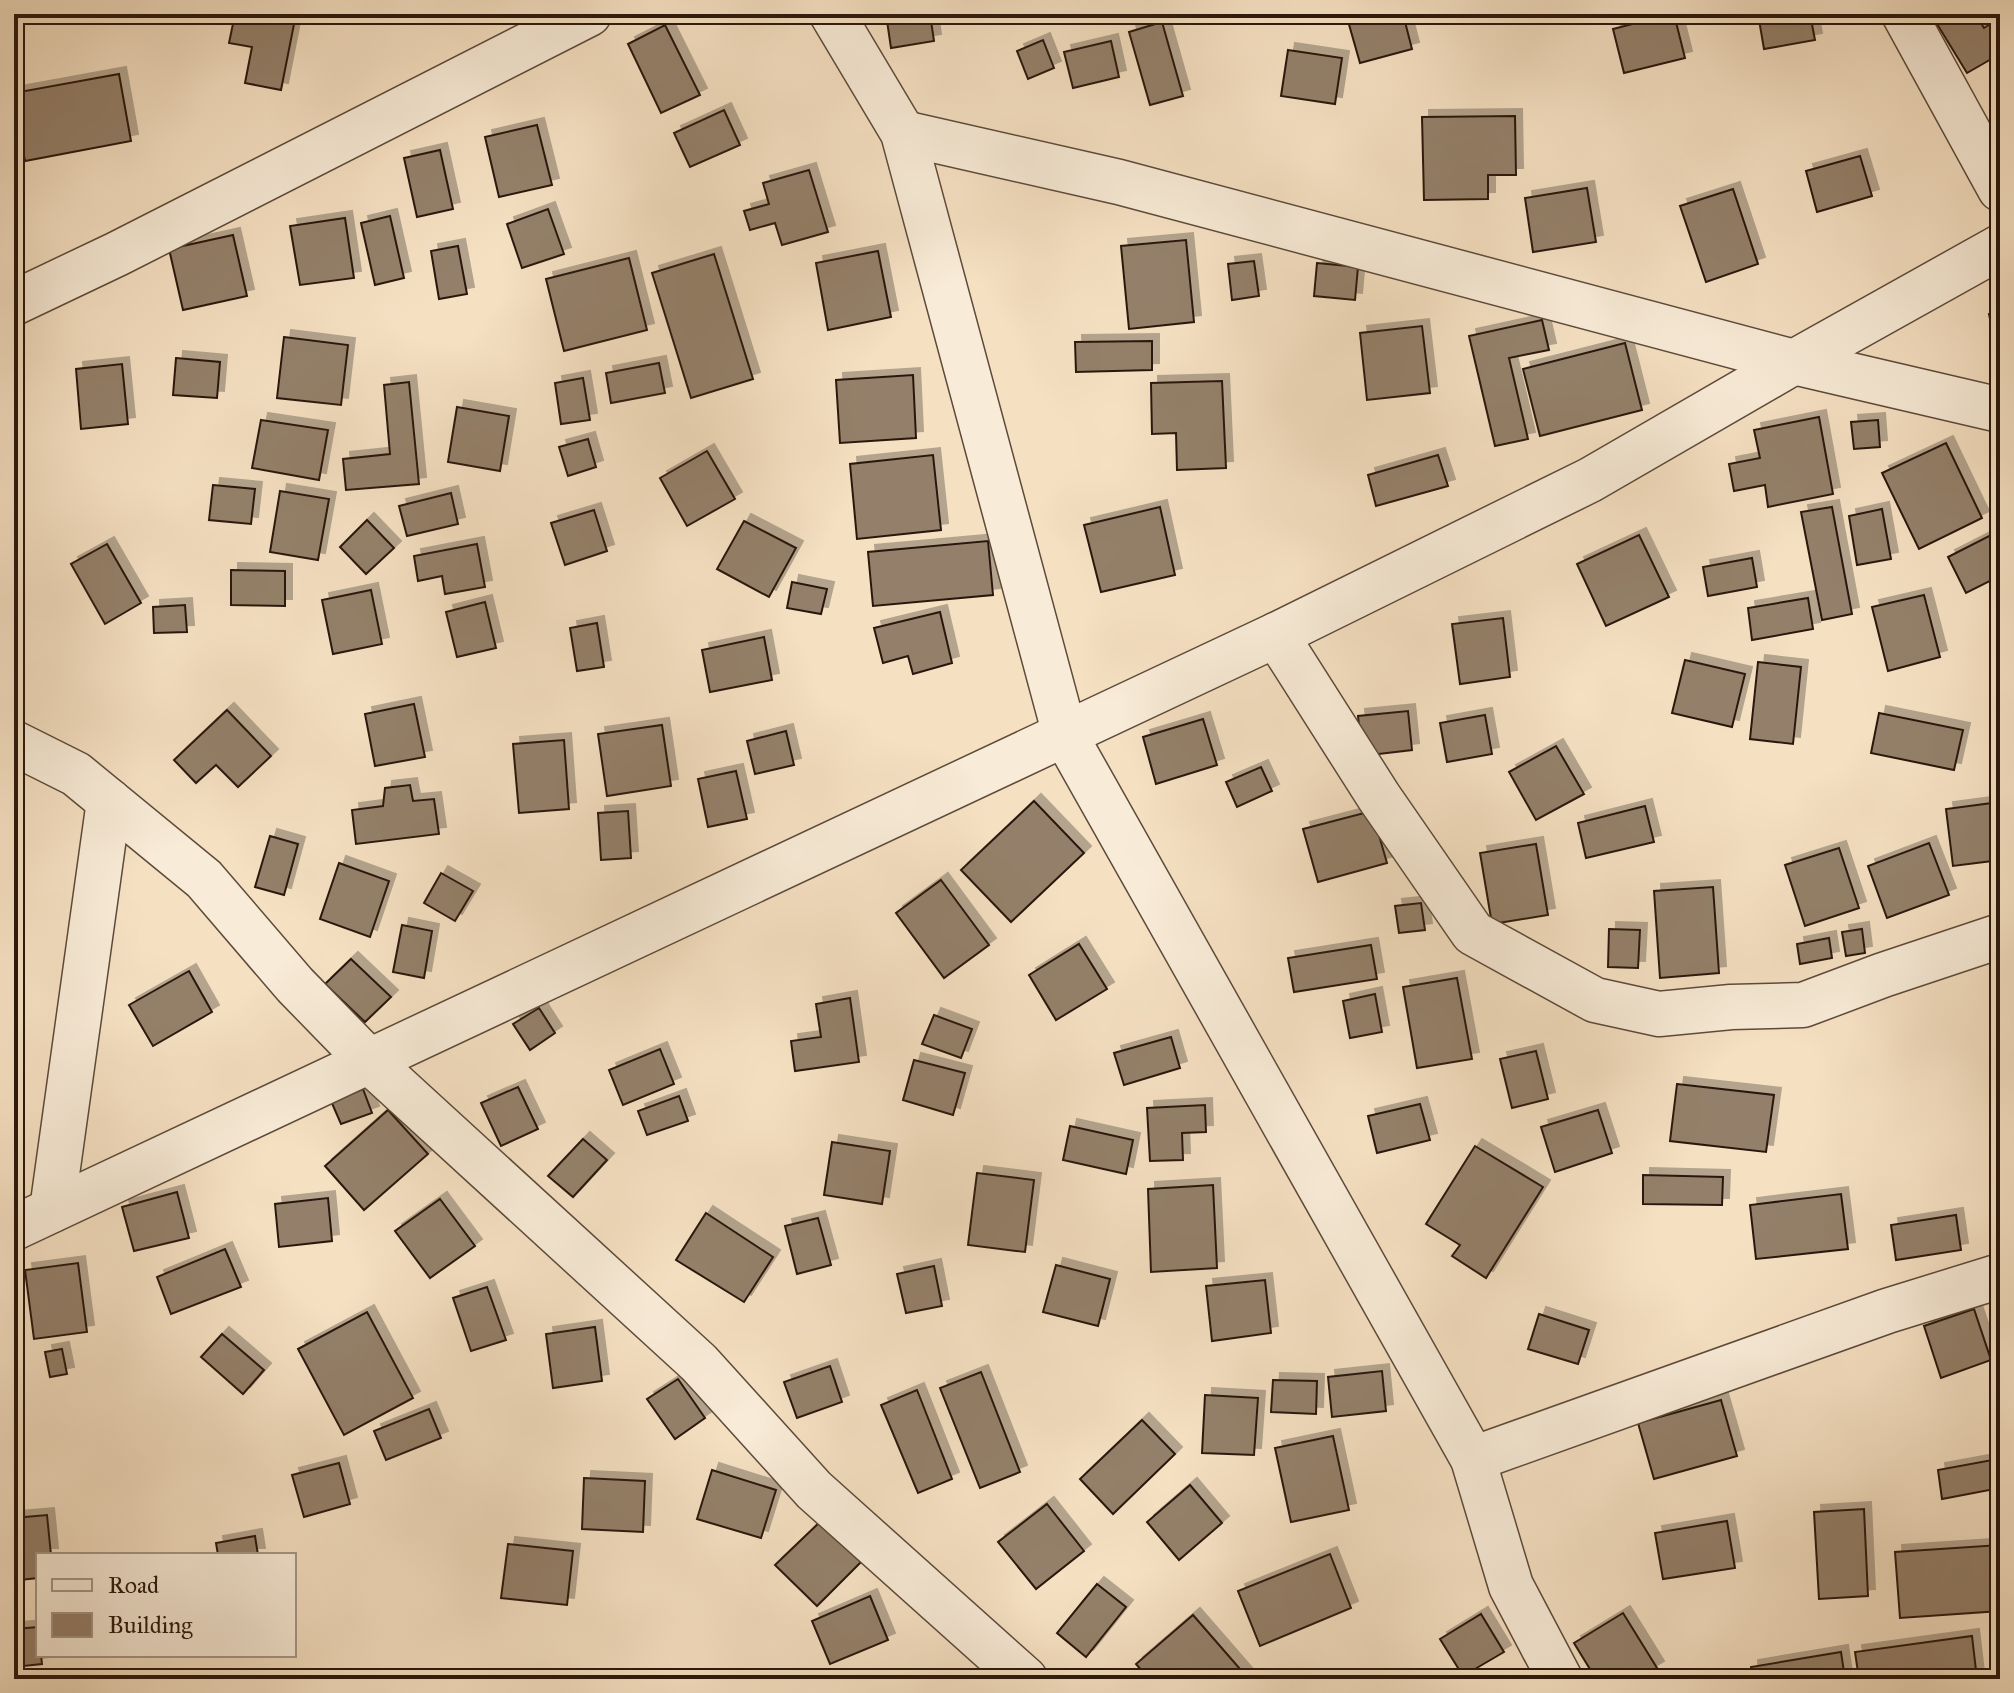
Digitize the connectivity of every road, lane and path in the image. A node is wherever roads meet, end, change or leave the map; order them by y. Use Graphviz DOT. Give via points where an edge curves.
graph roads {
  1 [pos="589,14"];
  2 [pos="832,14"];
  3 [pos="1904,14"];
  4 [pos="903,133"];
  5 [pos="2000,189"];
  6 [pos="2000,247"];
  7 [pos="14,303"];
  8 [pos="1794,362"];
  9 [pos="2000,410"];
  10 [pos="1276,635"];
  11 [pos="1065,735"];
  12 [pos="14,743"];
  13 [pos="109,801"];
  14 [pos="2000,936"];
  15 [pos="369,1061"];
  16 [pos="33,1219"];
  17 [pos="2000,1276"];
  18 [pos="1473,1459"];
  19 [pos="1025,1679"];
  20 [pos="1560,1679"];
  1 -- 7 [label="street"];
  2 -- 4 [label="street"];
  3 -- 5 [label="street"];
  4 -- 8 [label="street" via="1119,182"];
  4 -- 11 [label="street"];
  6 -- 8 [label="street"];
  8 -- 9 [label="street"];
  8 -- 10 [label="street" via="1590,480"];
  10 -- 11 [label="street"];
  10 -- 14 [label="street" via="1473,933 1595,1000 1659,1014 1803,1005"];
  11 -- 15 [label="street"];
  11 -- 18 [label="street"];
  12 -- 13 [label="street" via="76,774"];
  13 -- 15 [label="street" via="204,879"];
  13 -- 16 [label="street"];
  15 -- 16 [label="street"];
  15 -- 19 [label="street" via="699,1363 814,1490"];
  17 -- 18 [label="street" via="1887,1311"];
  18 -- 20 [label="street" via="1511,1586"];
}
